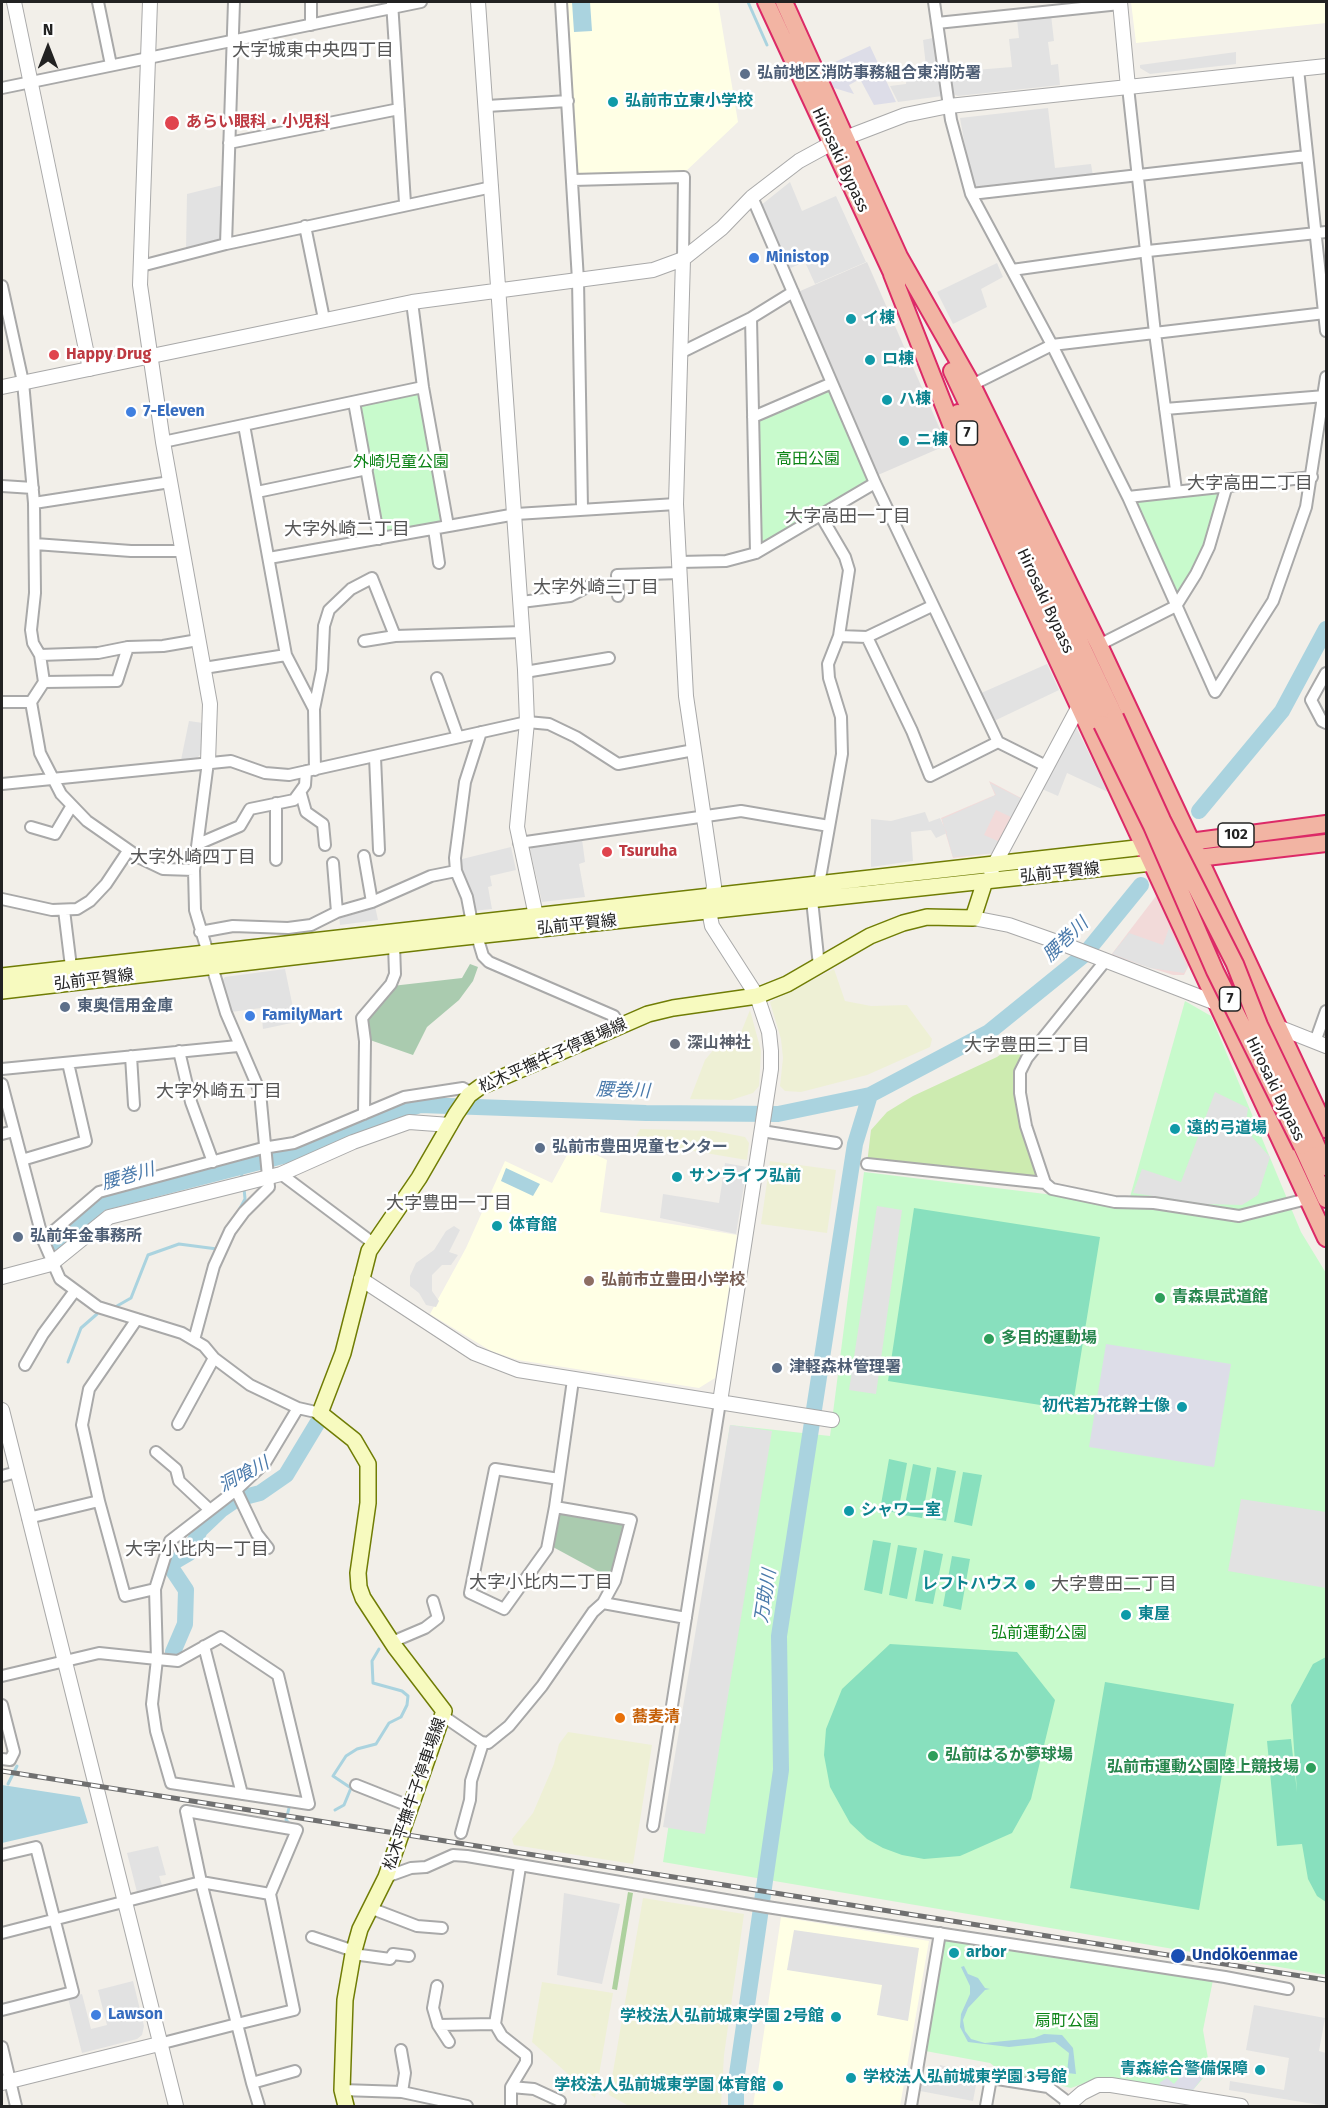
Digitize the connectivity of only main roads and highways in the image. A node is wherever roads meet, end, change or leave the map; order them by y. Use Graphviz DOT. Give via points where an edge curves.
graph roads {
  1 [pos="766,2"];
  2 [pos="784,2"];
  3 [pos="838,140"];
  4 [pos="897,253"];
  5 [pos="892,274"];
  6 [pos="1109,721"];
  7 [pos="1326,824"];
  8 [pos="1191,842"];
  9 [pos="1326,843"];
  10 [pos="1145,847"];
  11 [pos="1199,858"];
  12 [pos="1152,863"];
  13 [pos="985,881"];
  14 [pos="710,904"];
  15 [pos="474,929"];
  16 [pos="211,959"];
  17 [pos="72,975"];
  18 [pos="2,976"];
  19 [pos="2,990"];
  20 [pos="1314,1138"];
  21 [pos="1326,1167"];
  22 [pos="1326,1199"];
  23 [pos="1326,1238"];
  24 [pos="346,2106"];
  1 -- 3 [label="highway, Hirosaki Bypass / 7"];
  2 -- 3 [label="highway, Hirosaki Bypass / 7"];
  3 -- 4 [label="highway, Hirosaki Bypass / 7"];
  3 -- 5 [label="highway, Hirosaki Bypass / 7"];
  4 -- 6 [label="highway, Hirosaki Bypass / 7"];
  4 -- 8 [label="highway, 7" via="972,385"];
  5 -- 6 [label="highway, Hirosaki Bypass / 7"];
  5 -- 10 [label="highway, 7" via="959,444"];
  6 -- 20 [label="highway, Hirosaki Bypass / 7, bridge" via="1215,970"];
  7 -- 8 [label="highway, 102"];
  8 -- 10 [label="highway, 102"];
  8 -- 11 [label="highway, 7"];
  9 -- 11 [label="highway, 102"];
  10 -- 12 [label="highway, 7"];
  10 -- 14 [label="main road, 弘前平賀線" via="819,884"];
  11 -- 12 [label="highway, 102"];
  11 -- 20 [label="highway, 7" via="1281,1028"];
  12 -- 13 [label="main road, 弘前平賀線"];
  12 -- 23 [label="highway, 7"];
  13 -- 14 [label="main road, 弘前平賀線" via="812,900"];
  13 -- 24 [label="main road, 松木平撫牛子停車場線" via="973,918 927,917 903,922 757,996 673,1008 620,1026 471,1094 373,1243 343,1353 320,1413 354,1440 368,1464 359,1587 374,1617 444,1711 386,1877 354,1953 345,2000 342,2090"];
  14 -- 15 [label="main road, 弘前平賀線"];
  15 -- 16 [label="main road, 弘前平賀線"];
  15 -- 16 [label="main road, 弘前平賀線" via="394,945"];
  16 -- 17 [label="main road, 弘前平賀線"];
  17 -- 18 [label="main road, 弘前平賀線"];
  17 -- 19 [label="main road, 弘前平賀線"];
  20 -- 21 [label="highway, Hirosaki Bypass / 7"];
  20 -- 22 [label="highway, Hirosaki Bypass / 7"];
}
